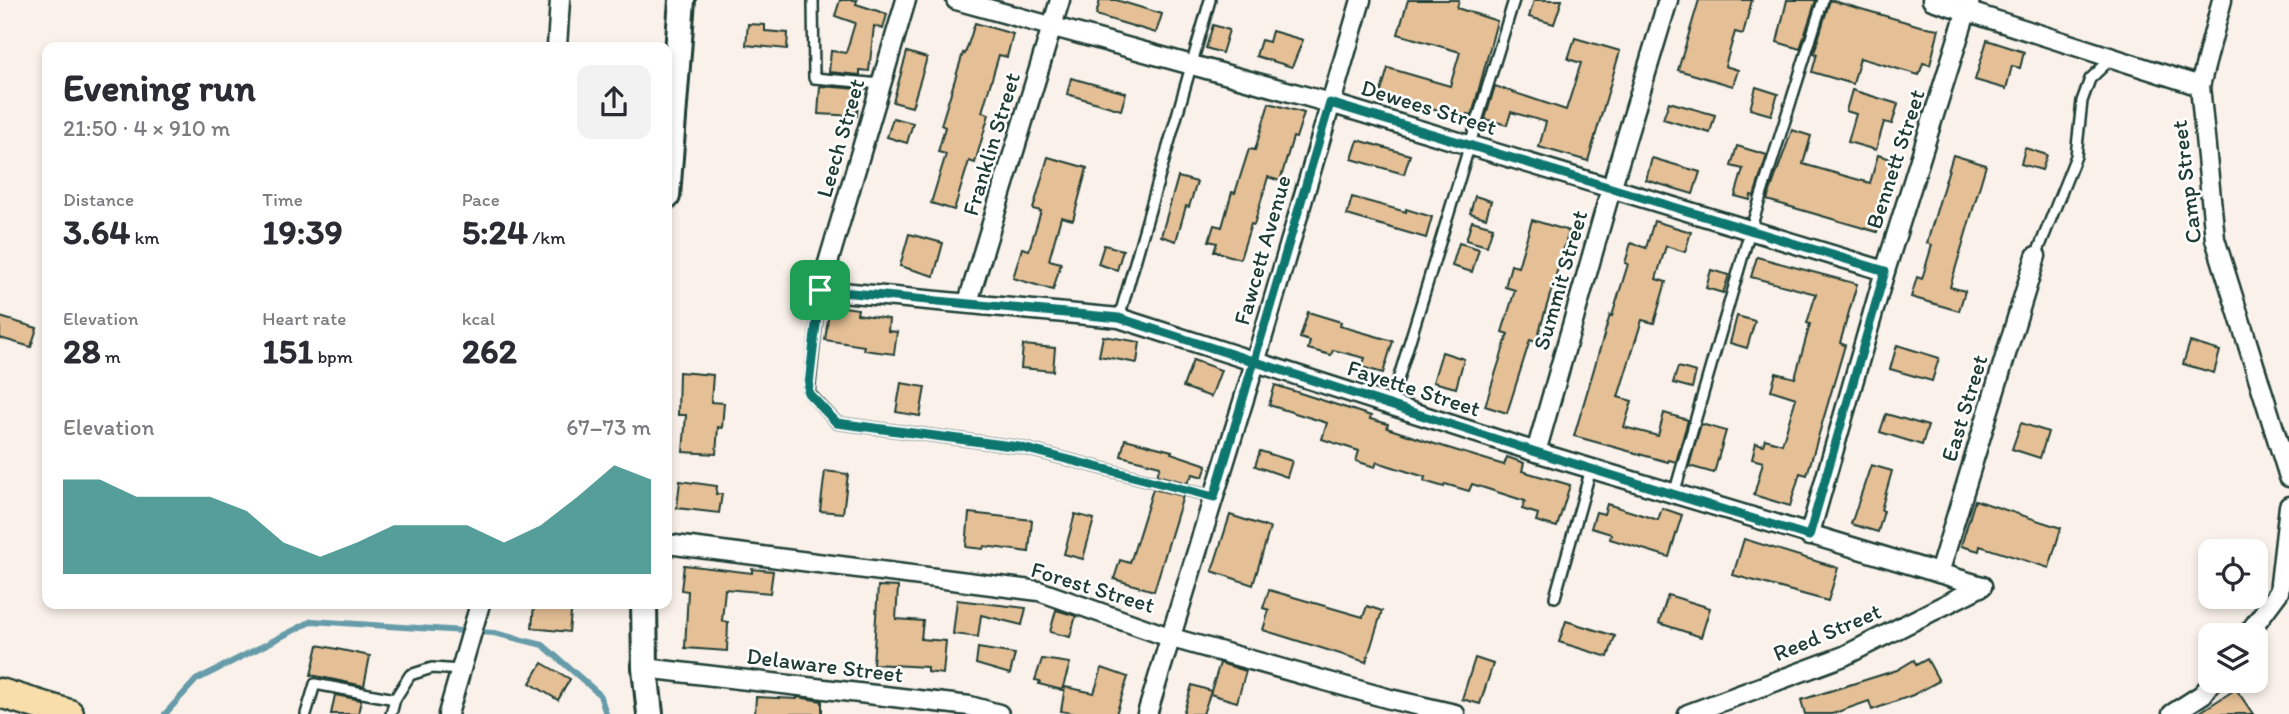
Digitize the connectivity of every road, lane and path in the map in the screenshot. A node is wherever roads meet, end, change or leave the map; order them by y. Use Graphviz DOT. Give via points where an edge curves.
graph roads {
  1 [pos="560,0"];
  2 [pos="682,0"];
  3 [pos="813,0"];
  4 [pos="906,0"];
  5 [pos="956,0"];
  6 [pos="1060,0"];
  7 [pos="1210,0"];
  8 [pos="1361,0"];
  9 [pos="1514,0"];
  10 [pos="1668,0"];
  11 [pos="1823,0"];
  12 [pos="1932,0"];
  13 [pos="2222,0"];
  14 [pos="1969,6"];
  15 [pos="1053,26"];
  16 [pos="557,42"];
  17 [pos="2112,58"];
  18 [pos="1191,64"];
  19 [pos="881,84"];
  20 [pos="2200,86"];
  21 [pos="1330,103"];
  22 [pos="672,131"];
  23 [pos="1469,145"];
  24 [pos="1611,189"];
  25 [pos="1750,231"];
  26 [pos="2036,256"];
  27 [pos="1885,271"];
  28 [pos="820,290"];
  29 [pos="968,302"];
  30 [pos="1119,318"];
  31 [pos="1255,363"];
  32 [pos="1390,406"];
  33 [pos="1536,452"];
  34 [pos="1591,469"];
  35 [pos="2289,477"];
  36 [pos="1674,495"];
  37 [pos="1214,497"];
  38 [pos="2289,506"];
  39 [pos="1809,536"];
  40 [pos="672,545"];
  41 [pos="1939,573"];
  42 [pos="1982,586"];
  43 [pos="1555,597"];
  44 [pos="644,609"];
  45 [pos="478,612"];
  46 [pos="2256,623"];
  47 [pos="1172,638"];
  48 [pos="645,668"];
  49 [pos="461,670"];
  50 [pos="0,693"];
  51 [pos="2204,693"];
  52 [pos="394,698"];
  53 [pos="309,713"];
  54 [pos="69,714"];
  55 [pos="391,714"];
  56 [pos="448,714"];
  57 [pos="650,714"];
  58 [pos="999,714"];
  59 [pos="1147,714"];
  60 [pos="1455,714"];
  61 [pos="1688,714"];
  62 [pos="2172,714"];
  1 -- 16 [label="street"];
  2 -- 22 [label="main road"];
  3 -- 19 [label="lane" via="814,78"];
  4 -- 19 [label="street, Leech Street"];
  5 -- 15 [label="street, Dewees Street"];
  6 -- 15 [label="street, Franklin Street"];
  7 -- 18 [label="lane"];
  8 -- 21 [label="street, Fawcett Avenue"];
  9 -- 23 [label="lane"];
  10 -- 24 [label="street, Summit Street"];
  11 -- 25 [label="lane"];
  12 -- 14 [label="street"];
  13 -- 20 [label="street, Camp Street"];
  14 -- 17 [label="street"];
  14 -- 27 [label="street, Bennett Street"];
  15 -- 18 [label="street, Dewees Street"];
  15 -- 29 [label="street, Franklin Street"];
  17 -- 20 [label="street"];
  17 -- 26 [label="lane" via="2090,79 2082,102 2076,156"];
  18 -- 21 [label="street, Dewees Street"];
  18 -- 30 [label="lane"];
  19 -- 28 [label="street, Leech Street"];
  20 -- 35 [label="street, Camp Street" via="2215,239"];
  21 -- 23 [label="street, Dewees Street"];
  21 -- 31 [label="street, Fawcett Avenue"];
  23 -- 24 [label="street, Dewees Street"];
  23 -- 32 [label="lane"];
  24 -- 25 [label="street, Dewees Street"];
  24 -- 33 [label="street, Summit Street"];
  25 -- 27 [label="street, Dewees Street"];
  25 -- 36 [label="lane"];
  26 -- 41 [label="street, East Street"];
  27 -- 39 [label="street, Bennett Street"];
  28 -- 29 [label="street, Fayette Street"];
  28 -- 37 [label="lane" via="808,393 837,423 1019,447"];
  29 -- 30 [label="street, Fayette Street"];
  30 -- 31 [label="street, Fayette Street"];
  31 -- 32 [label="street, Fayette Street"];
  31 -- 37 [label="street, Fawcett Avenue"];
  32 -- 33 [label="street, Fayette Street"];
  33 -- 34 [label="street, Fayette Street"];
  34 -- 36 [label="street, Fayette Street"];
  34 -- 43 [label="lane"];
  36 -- 39 [label="street, Fayette Street"];
  37 -- 47 [label="street, Fawcett Avenue"];
  38 -- 46 [label="street" via="2279,592"];
  39 -- 41 [label="street, Fayette Street"];
  40 -- 47 [label="street, Forest Street" via="1039,592"];
  41 -- 42 [label="street, Fayette Street"];
  42 -- 61 [label="street, Reed Street" via="1844,656"];
  44 -- 48 [label="main road"];
  45 -- 49 [label="street"];
  47 -- 59 [label="street, Fawcett Avenue"];
  47 -- 60 [label="street, Forest Street"];
  48 -- 57 [label="main road"];
  48 -- 58 [label="street, Delaware Street" via="970,706"];
  49 -- 52 [label="lane" via="432,668 410,675"];
  49 -- 56 [label="street"];
  50 -- 54 [label="main road"];
  51 -- 62 [label="street"];
  52 -- 53 [label="lane" via="315,684"];
  52 -- 55 [label="lane"];
}
